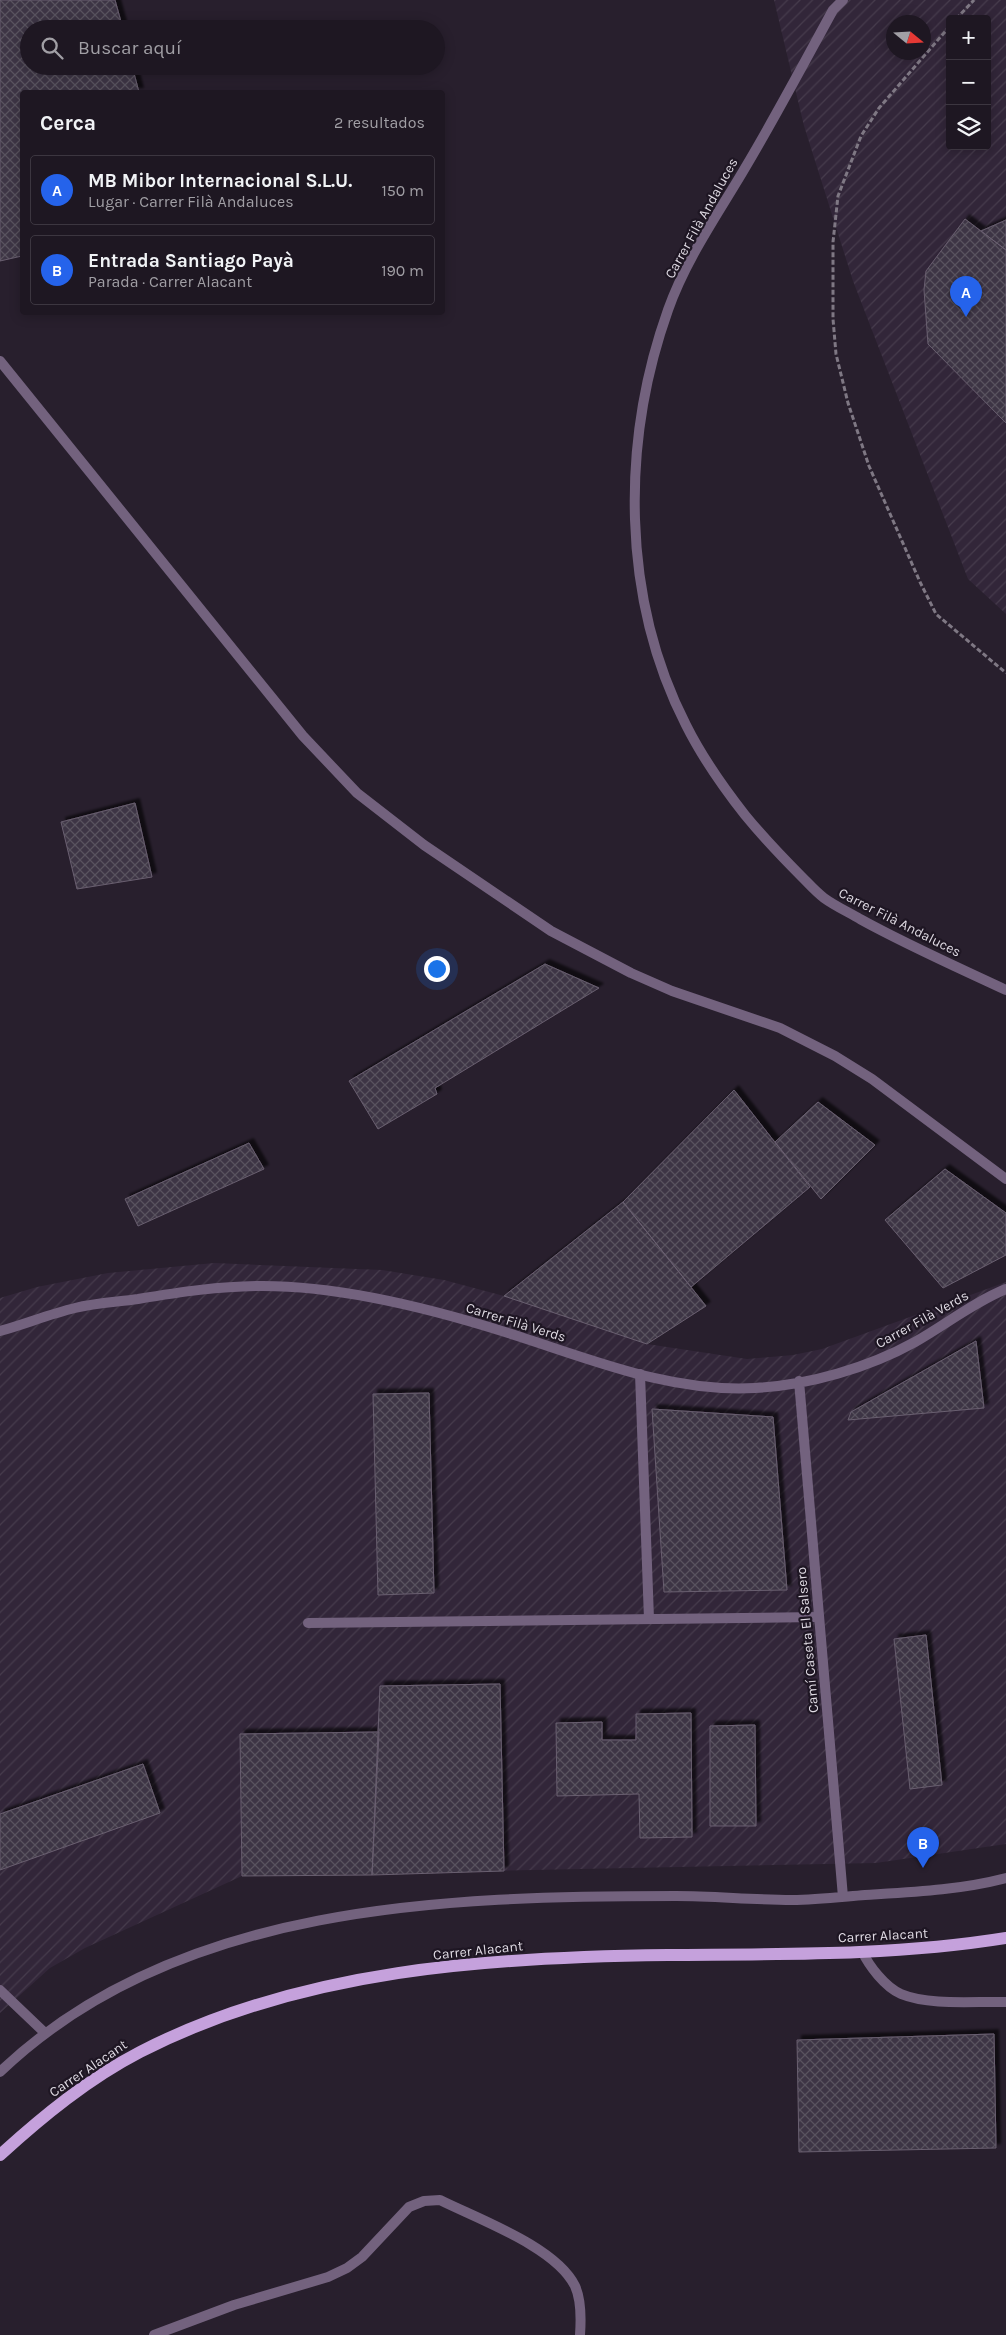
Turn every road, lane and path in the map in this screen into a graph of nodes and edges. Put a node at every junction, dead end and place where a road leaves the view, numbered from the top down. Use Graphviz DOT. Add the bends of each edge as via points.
graph roads {
  1 [pos="843,0"];
  2 [pos="974,0"];
  3 [pos="960,15"];
  4 [pos="946,31"];
  5 [pos="0,361"];
  6 [pos="1006,673"];
  7 [pos="1006,990"];
  8 [pos="1006,1179"];
  9 [pos="1006,1289"];
  10 [pos="0,1331"];
  11 [pos="640,1374"];
  12 [pos="799,1381"];
  13 [pos="819,1617"];
  14 [pos="649,1619"];
  15 [pos="308,1623"];
  16 [pos="1006,1878"];
  17 [pos="843,1897"];
  18 [pos="1006,1938"];
  19 [pos="862,1952"];
  20 [pos="0,1990"];
  21 [pos="1006,2002"];
  22 [pos="44,2032"];
  23 [pos="0,2072"];
  24 [pos="0,2155"];
  25 [pos="154,2335"];
  26 [pos="580,2335"];
  1 -- 7 [label="street, Carrer Filà Andaluces" via="834,10 768,130 688,263 668,308 643,400 636,448 635,534 642,590 658,654 685,725 721,784 761,835 822,897 892,936"];
  2 -- 3 [label="path"];
  4 -- 6 [label="path" via="879,108 861,136 838,196 833,242 836,354 869,466 936,614"];
  5 -- 8 [label="street" via="303,736 357,793 424,845 551,931 631,973 672,991 780,1028 835,1056 872,1079"];
  9 -- 12 [label="street, Carrer Filà Verds" via="914,1343 872,1363"];
  10 -- 11 [label="street, Carrer Filà Verds" via="76,1308 209,1288 265,1286 358,1297 429,1311"];
  11 -- 12 [label="street, Carrer Filà Verds" via="717,1387 755,1388"];
  11 -- 14 [label="street"];
  12 -- 13 [label="street, Camí Caseta El Salsero"];
  13 -- 14 [label="street"];
  13 -- 17 [label="street, Camí Caseta El Salsero"];
  14 -- 15 [label="street"];
  16 -- 17 [label="street" via="968,1888"];
  17 -- 22 [label="street" via="794,1900 677,1896 505,1900 323,1918 178,1961 84,2006"];
  18 -- 19 [label="main road, Carrer Alacant"];
  19 -- 21 [label="street" via="871,1968 900,1994 931,2000"];
  19 -- 24 [label="main road, Carrer Alacant" via="517,1960 383,1976 302,1993 203,2024 141,2052 64,2101"];
  20 -- 22 [label="street"];
  22 -- 23 [label="street"];
  25 -- 26 [label="street" via="234,2305 328,2277 362,2256 409,2207 424,2201 440,2200 542,2250 563,2269 575,2286 580,2310"];
}
